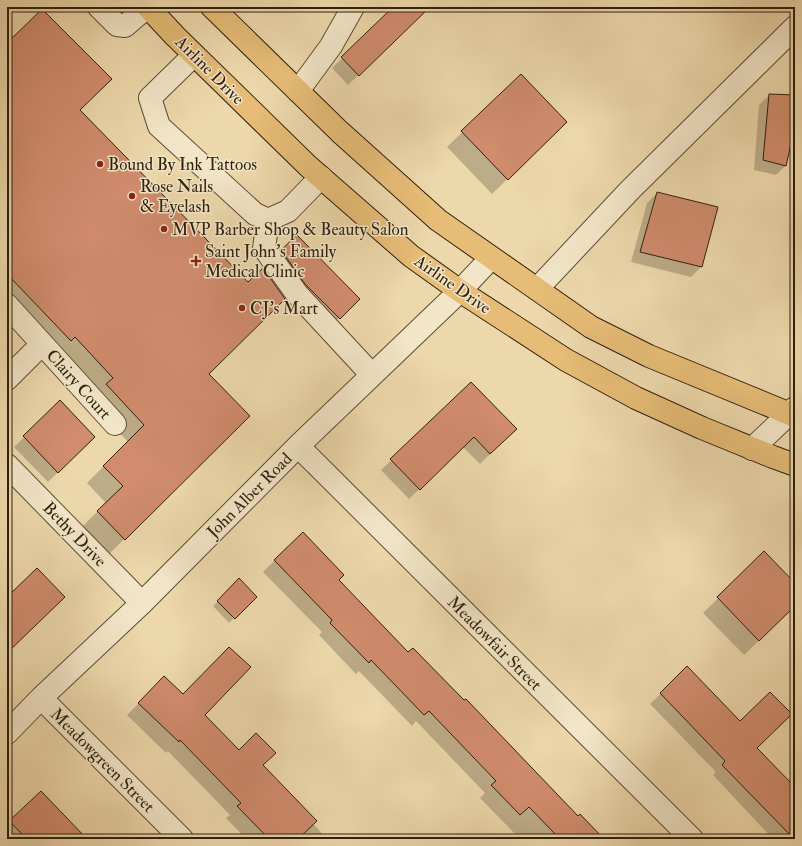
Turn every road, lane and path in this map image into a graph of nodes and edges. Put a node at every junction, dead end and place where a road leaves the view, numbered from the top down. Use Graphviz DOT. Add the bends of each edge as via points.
graph roads {
  1 [pos="99,7"];
  2 [pos="148,7"];
  3 [pos="212,7"];
  4 [pos="352,7"];
  5 [pos="795,27"];
  6 [pos="194,55"];
  7 [pos="298,91"];
  8 [pos="321,177"];
  9 [pos="268,220"];
  10 [pos="491,258"];
  11 [pos="537,289"];
  12 [pos="460,291"];
  13 [pos="7,305"];
  14 [pos="42,344"];
  15 [pos="372,376"];
  16 [pos="7,379"];
  17 [pos="793,413"];
  18 [pos="115,424"];
  19 [pos="298,446"];
  20 [pos="752,449"];
  21 [pos="7,465"];
  22 [pos="795,465"];
  23 [pos="142,603"];
  24 [pos="41,698"];
  25 [pos="7,733"];
  26 [pos="182,839"];
  27 [pos="692,839"];
  1 -- 2 [label="street" via="117,25 125,26"];
  2 -- 6 [label="main road, Airline Drive"];
  3 -- 7 [label="main road"];
  4 -- 7 [label="street" via="331,46"];
  5 -- 11 [label="street" via="630,190"];
  6 -- 8 [label="main road, Airline Drive"];
  6 -- 9 [label="street" via="150,98 159,126 255,214"];
  7 -- 10 [label="main road" via="438,220"];
  8 -- 9 [label="street" via="288,211"];
  8 -- 12 [label="main road, Airline Drive" via="411,256"];
  9 -- 15 [label="street" via="264,248 297,294"];
  10 -- 11 [label="main road"];
  10 -- 12 [label="street, John Alber Road"];
  11 -- 17 [label="main road" via="591,327 649,356"];
  12 -- 15 [label="street, John Alber Road"];
  12 -- 20 [label="main road, Airline Drive" via="566,360 622,391"];
  13 -- 14 [label="street, Clairy Court"];
  14 -- 16 [label="street, Clairy Court"];
  14 -- 18 [label="street, Clairy Court"];
  15 -- 19 [label="street, John Alber Road"];
  17 -- 20 [label="street"];
  19 -- 23 [label="street, John Alber Road"];
  19 -- 27 [label="street, Meadowfair Street"];
  20 -- 22 [label="main road, Airline Drive"];
  21 -- 23 [label="street, Bethy Drive"];
  23 -- 24 [label="street, John Alber Road"];
  24 -- 25 [label="street, John Alber Road"];
  24 -- 26 [label="street, Meadowgreen Street"];
}
